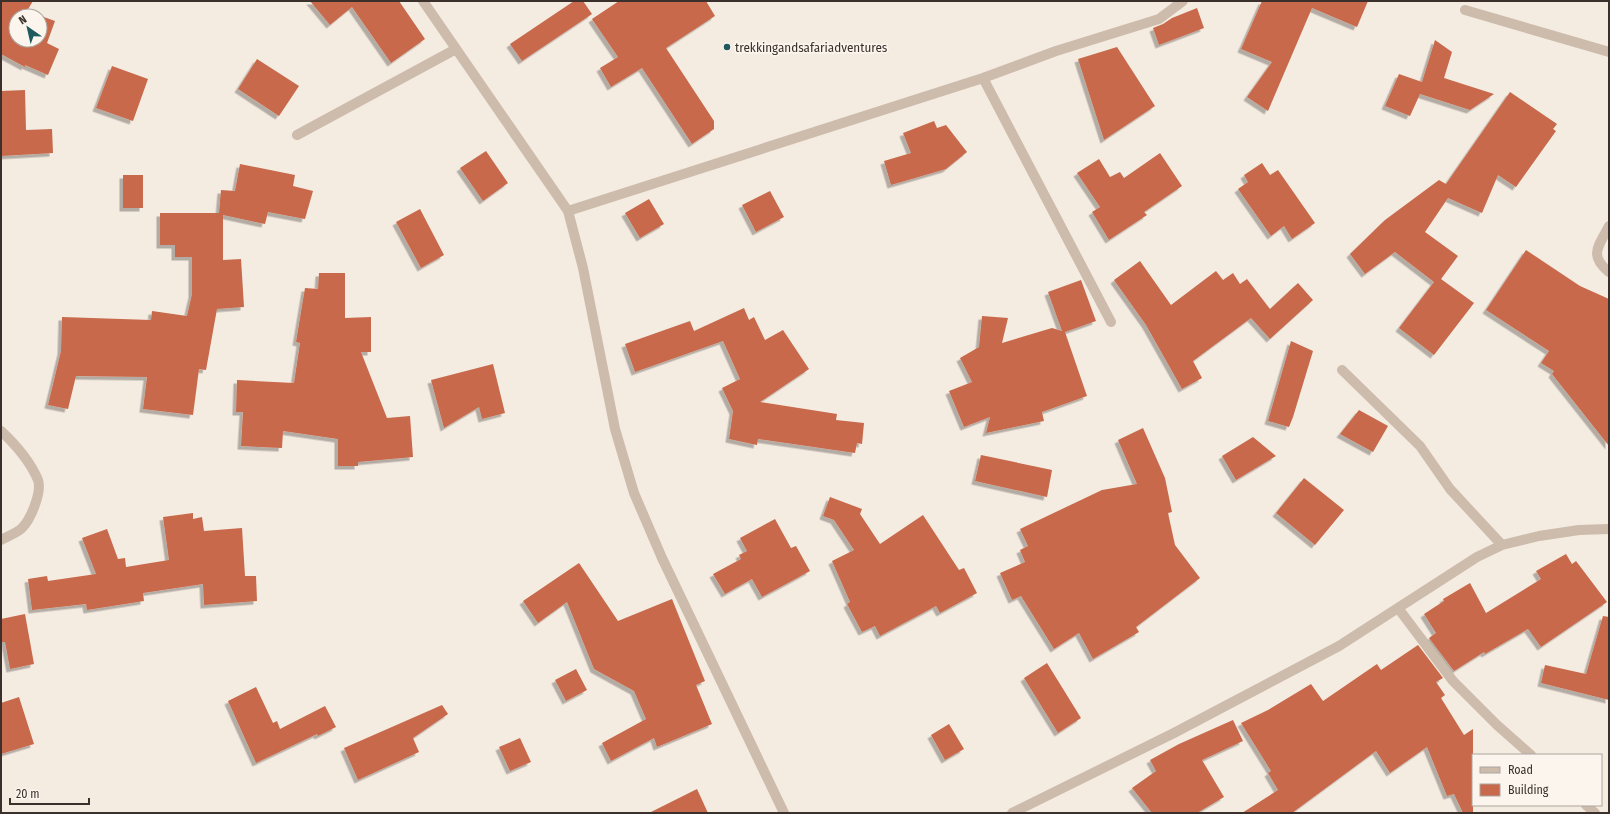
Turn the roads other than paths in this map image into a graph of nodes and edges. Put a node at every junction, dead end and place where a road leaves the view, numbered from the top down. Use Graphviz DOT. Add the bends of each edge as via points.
graph roads {
  1 [pos="423,1"];
  2 [pos="1183,1"];
  3 [pos="1465,10"];
  4 [pos="456,49"];
  5 [pos="1609,52"];
  6 [pos="983,78"];
  7 [pos="297,135"];
  8 [pos="568,211"];
  9 [pos="1609,226"];
  10 [pos="1609,272"];
  11 [pos="1111,322"];
  12 [pos="1342,370"];
  13 [pos="1,431"];
  14 [pos="1609,529"];
  15 [pos="1,540"];
  16 [pos="1502,546"];
  17 [pos="1398,608"];
  18 [pos="1530,754"];
  19 [pos="1587,806"];
  20 [pos="784,813"];
  21 [pos="1012,813"];
  22 [pos="1595,813"];
  1 -- 4 [label="street"];
  2 -- 6 [label="street" via="1159,19 1056,51"];
  3 -- 5 [label="street"];
  4 -- 7 [label="street"];
  4 -- 8 [label="street"];
  6 -- 8 [label="street"];
  6 -- 11 [label="street"];
  8 -- 20 [label="street" via="583,268 615,429 634,493 662,558"];
  9 -- 10 [label="street" via="1596,250 1602,267"];
  12 -- 16 [label="street" via="1420,446 1450,489"];
  13 -- 15 [label="street" via="27,460 39,481 31,517 22,529"];
  14 -- 16 [label="street" via="1539,536"];
  16 -- 17 [label="street" via="1477,557"];
  17 -- 18 [label="street" via="1453,681"];
  17 -- 21 [label="street" via="1339,646 1262,687"];
  19 -- 22 [label="street"];
}
